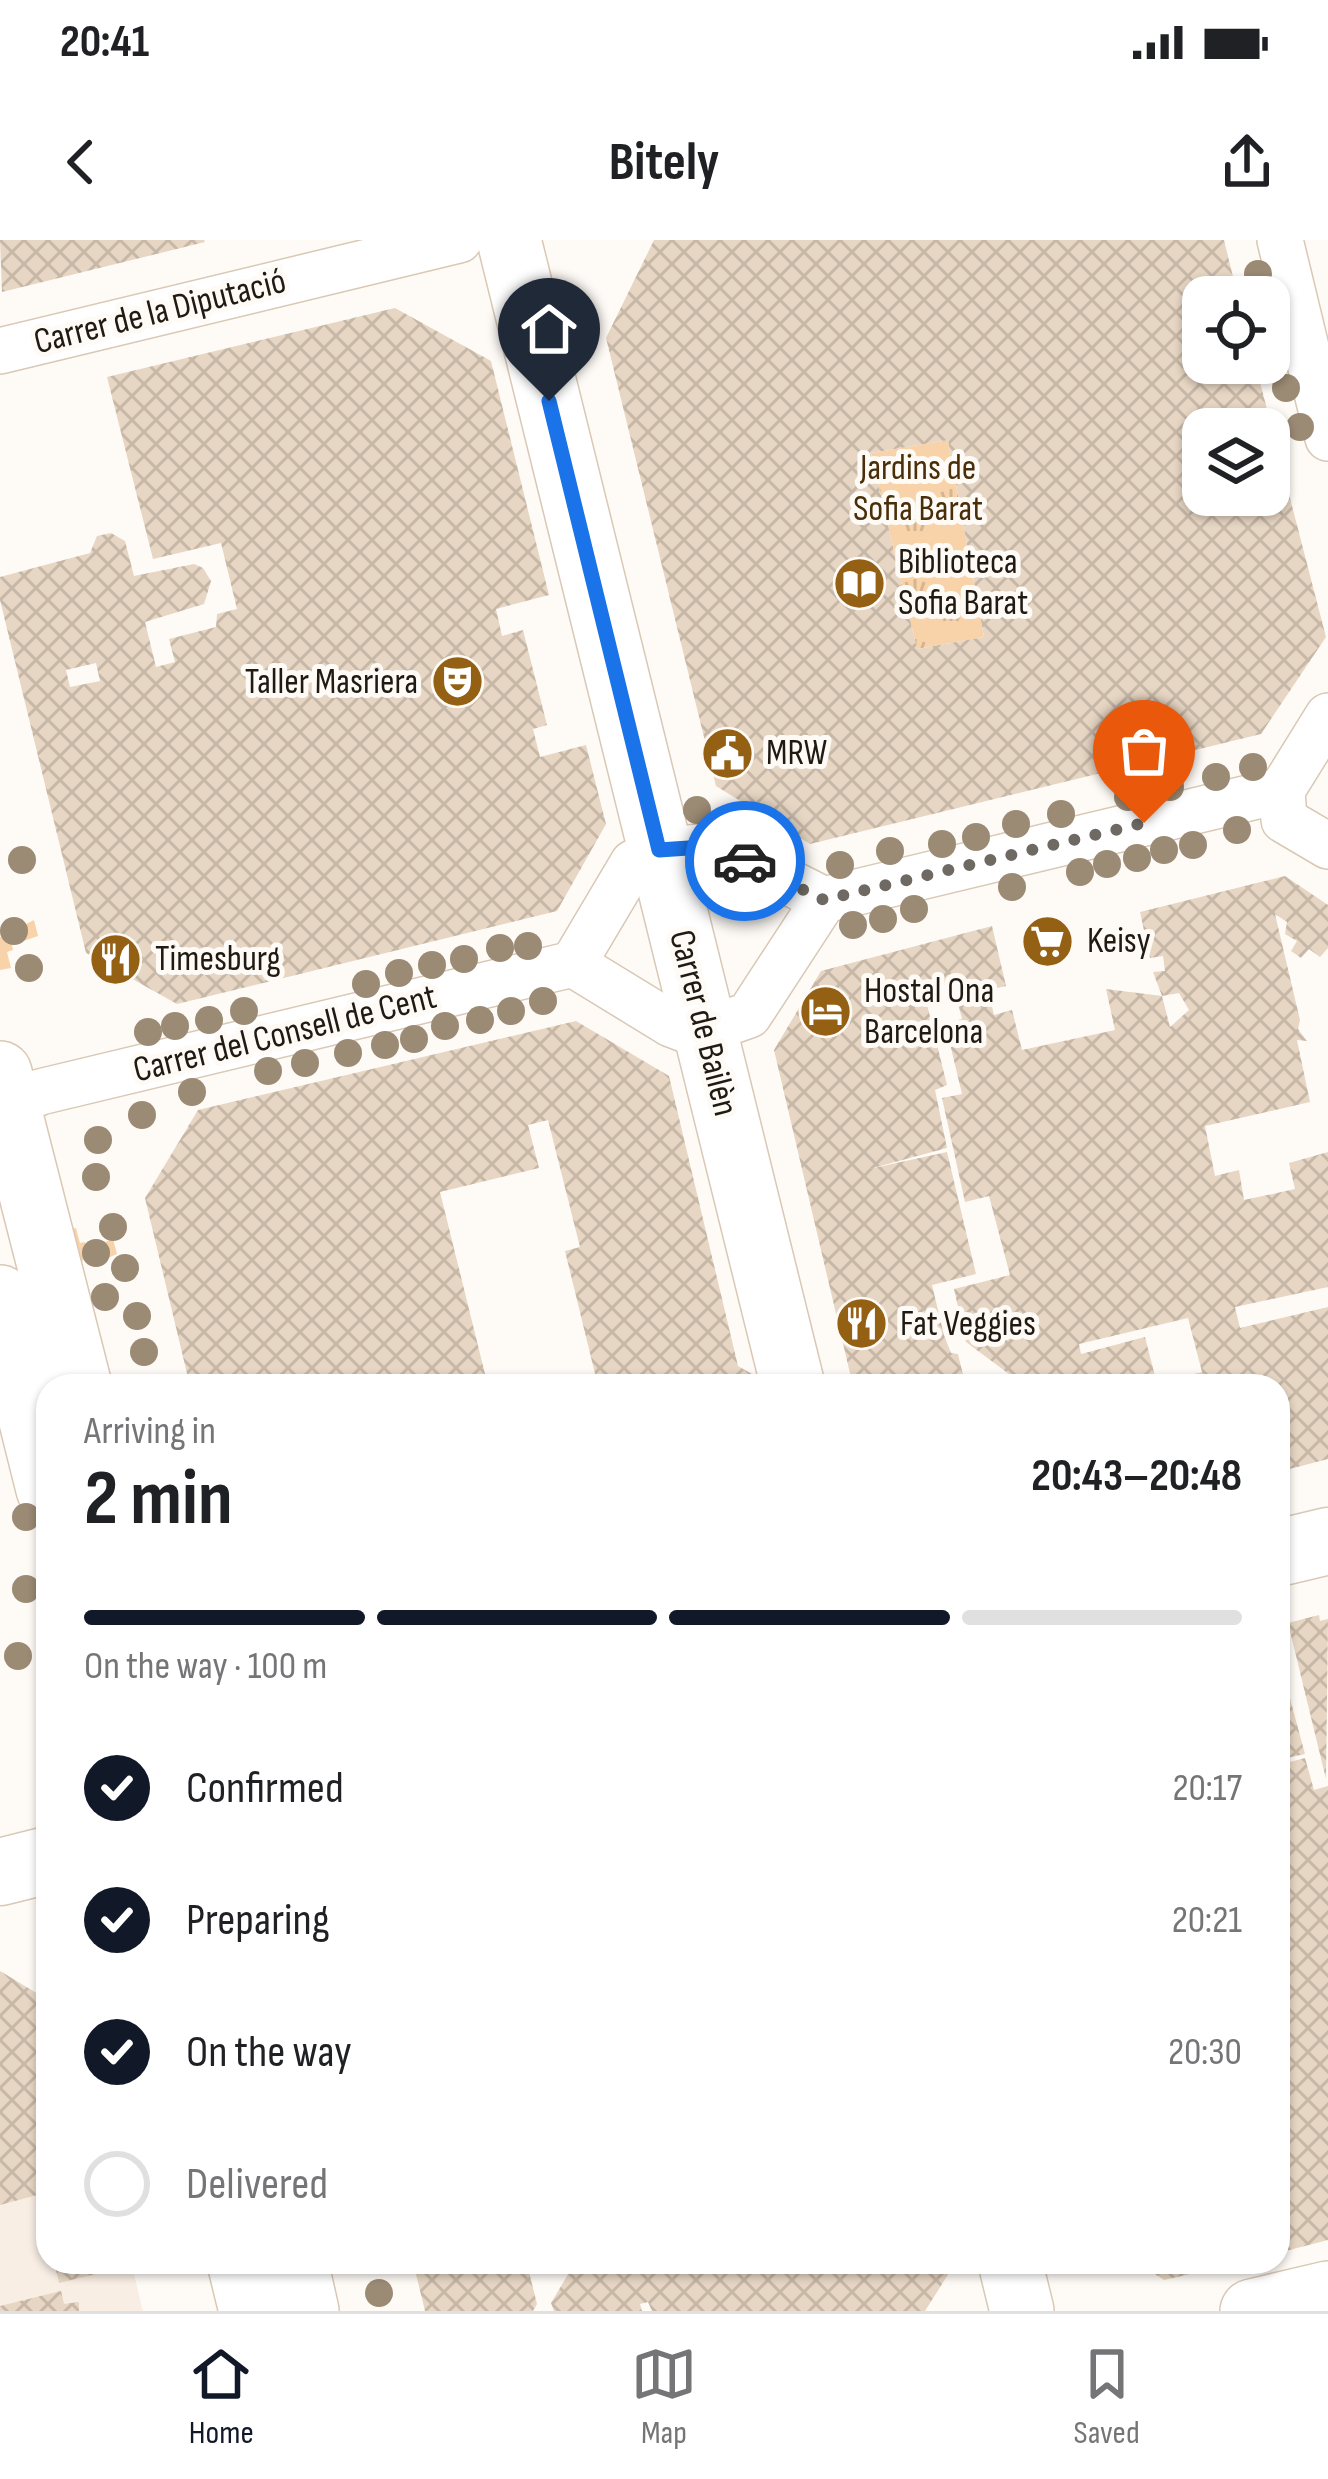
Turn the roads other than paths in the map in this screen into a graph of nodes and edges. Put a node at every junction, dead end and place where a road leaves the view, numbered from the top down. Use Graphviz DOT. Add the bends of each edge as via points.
graph roads {
  1 [pos="459,240"];
  2 [pos="509,240"];
  3 [pos="1280,240"];
  4 [pos="0,351"];
  5 [pos="1328,438"];
  6 [pos="1327,717"];
  7 [pos="1282,790"];
  8 [pos="1328,846"];
  9 [pos="659,850"];
  10 [pos="824,900"];
  11 [pos="573,964"];
  12 [pos="706,1030"];
  13 [pos="4,1098"];
  14 [pos="0,1297"];
  15 [pos="77,1374"];
  16 [pos="790,1374"];
  17 [pos="36,1442"];
  18 [pos="1328,1540"];
  19 [pos="1290,1550"];
  20 [pos="36,1863"];
  21 [pos="0,1872"];
  22 [pos="242,2274"];
  23 [pos="299,2274"];
  24 [pos="1013,2274"];
  25 [pos="1328,2293"];
  26 [pos="251,2311"];
  27 [pos="308,2311"];
  28 [pos="1022,2311"];
  29 [pos="1252,2311"];
  1 -- 4 [label="street, Carrer de la Diputació"];
  2 -- 9 [label="street, Carrer de Bailèn"];
  3 -- 5 [label="street"];
  6 -- 7 [label="street"];
  7 -- 8 [label="street" via="1284,820"];
  7 -- 10 [label="street"];
  9 -- 10 [label="street" via="718,846"];
  9 -- 11 [label="street" via="633,863"];
  9 -- 12 [label="street, Carrer de Bailèn"];
  10 -- 12 [label="street" via="749,1016"];
  11 -- 12 [label="street" via="671,1024"];
  11 -- 13 [label="street, Carrer del Consell de Cent"];
  12 -- 16 [label="street, Carrer de Bailèn"];
  13 -- 15 [label="street"];
  14 -- 17 [label="street"];
  18 -- 19 [label="main road"];
  20 -- 21 [label="main road"];
  22 -- 26 [label="street"];
  23 -- 27 [label="street"];
  24 -- 28 [label="street"];
  25 -- 29 [label="street"];
}
